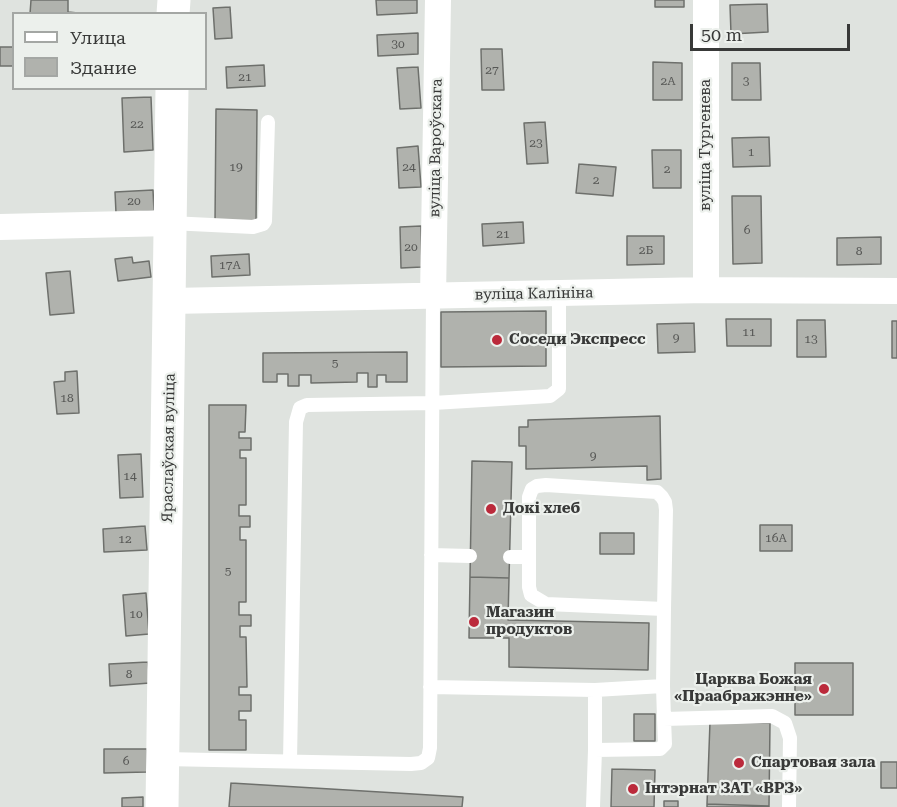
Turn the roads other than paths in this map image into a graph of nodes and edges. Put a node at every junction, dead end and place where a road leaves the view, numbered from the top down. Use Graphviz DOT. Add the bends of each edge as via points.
graph roads {
  1 [pos="438,0"];
  2 [pos="706,0"];
  3 [pos="172,90"];
  4 [pos="268,122"];
  5 [pos="170,223"];
  6 [pos="0,227"];
  7 [pos="706,290"];
  8 [pos="897,291"];
  9 [pos="559,294"];
  10 [pos="434,297"];
  11 [pos="171,301"];
  12 [pos="433,403"];
  13 [pos="431,555"];
  14 [pos="470,556"];
  15 [pos="510,557"];
  16 [pos="529,557"];
  17 [pos="664,609"];
  18 [pos="663,686"];
  19 [pos="430,687"];
  20 [pos="595,690"];
  21 [pos="664,719"];
  22 [pos="596,750"];
  23 [pos="164,759"];
  24 [pos="290,761"];
  25 [pos="162,807"];
  26 [pos="593,807"];
  27 [pos="789,807"];
  1 -- 10 [label="street, вуліца Вароўскага"];
  2 -- 7 [label="street, вуліца Тургенева"];
  3 -- 5 [label="street, Яраслаўская вуліца"];
  4 -- 5 [label="lane" via="265,221 253,227"];
  5 -- 6 [label="street"];
  5 -- 11 [label="street, Яраслаўская вуліца"];
  7 -- 8 [label="street, вуліца Калініна"];
  7 -- 9 [label="street, вуліца Калініна"];
  9 -- 10 [label="street, вуліца Калініна"];
  9 -- 12 [label="lane" via="559,388 555,392 545,397"];
  10 -- 11 [label="street, вуліца Калініна"];
  10 -- 12 [label="lane"];
  11 -- 23 [label="street, Яраслаўская вуліца"];
  12 -- 13 [label="lane"];
  12 -- 24 [label="lane" via="307,405 297,415"];
  13 -- 14 [label="lane"];
  13 -- 19 [label="lane"];
  15 -- 16 [label="lane"];
  16 -- 17 [label="lane" via="531,595 546,604"];
  16 -- 17 [label="lane" via="529,497 537,486 657,492 665,502"];
  17 -- 18 [label="lane"];
  18 -- 20 [label="lane"];
  18 -- 21 [label="lane"];
  19 -- 20 [label="lane"];
  19 -- 24 [label="lane" via="430,748 428,758 421,763"];
  20 -- 22 [label="lane"];
  21 -- 22 [label="lane" via="665,744 660,750"];
  21 -- 27 [label="lane" via="780,718 790,738"];
  22 -- 26 [label="lane"];
  23 -- 24 [label="lane"];
  23 -- 25 [label="street, Яраслаўская вуліца"];
}
